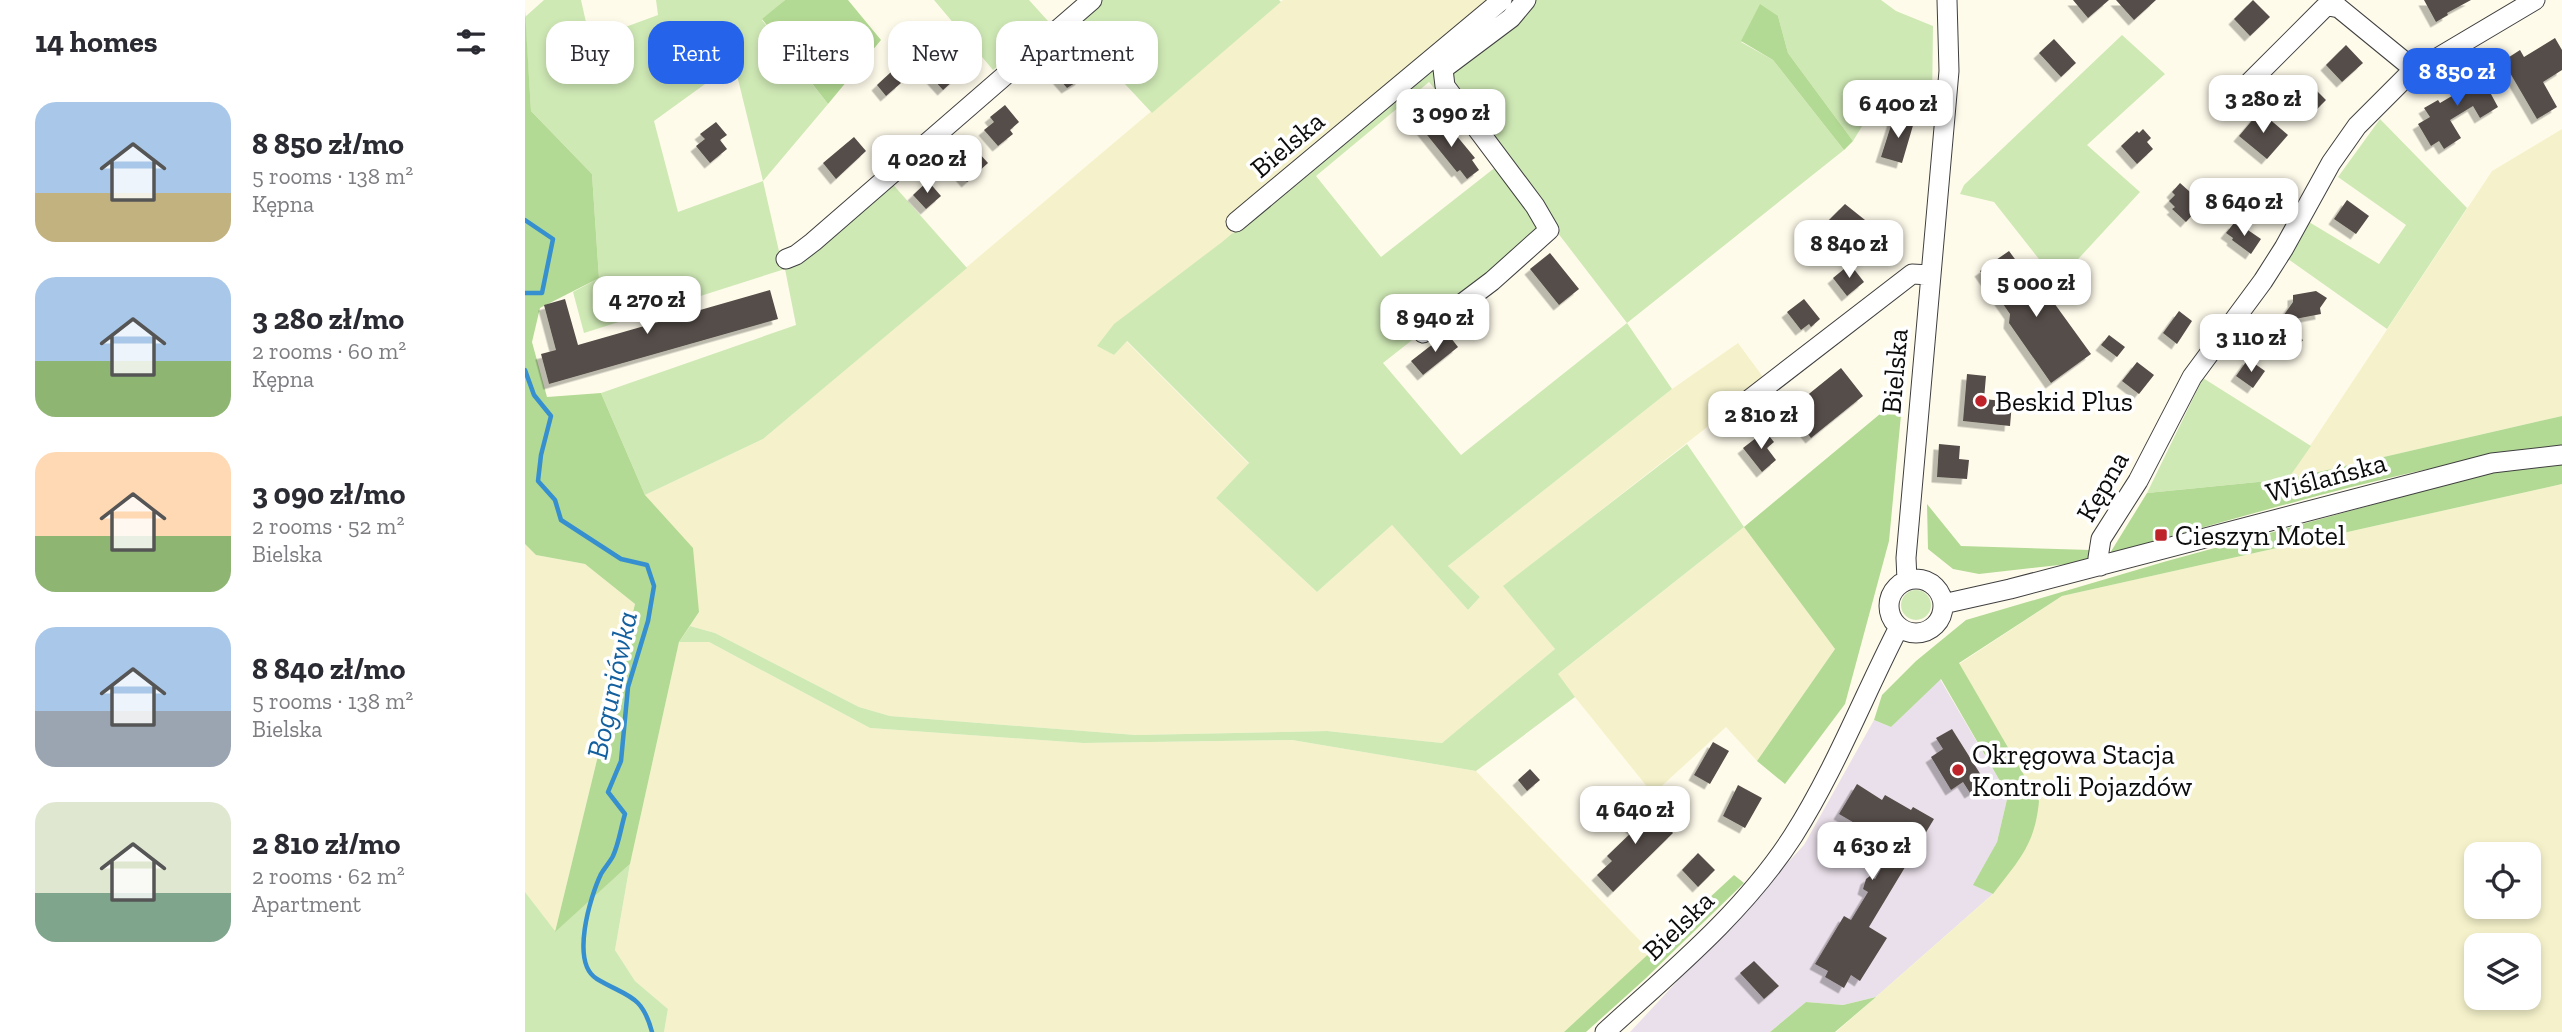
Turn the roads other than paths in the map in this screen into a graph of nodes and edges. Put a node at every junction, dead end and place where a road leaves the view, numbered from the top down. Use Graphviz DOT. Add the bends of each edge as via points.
graph roads {
  1 [pos="1092,0"];
  2 [pos="1502,0"];
  3 [pos="1526,0"];
  4 [pos="1947,0"];
  5 [pos="2535,0"];
  6 [pos="2416,71"];
  7 [pos="2240,92"];
  8 [pos="1236,222"];
  9 [pos="786,259"];
  10 [pos="1930,275"];
  11 [pos="1423,333"];
  12 [pos="1737,409"];
  13 [pos="2562,454"];
  14 [pos="2100,566"];
  15 [pos="1907,580"];
  16 [pos="1943,604"];
  17 [pos="1899,627"];
  18 [pos="1605,1032"];
  1 -- 9 [label="street" via="813,242"];
  2 -- 8 [label="street, Bielska"];
  3 -- 11 [label="street" via="1511,18 1443,69 1444,86 1549,230"];
  4 -- 10 [label="street, Bielska" via="1949,71"];
  5 -- 6 [label="street, Kępna"];
  6 -- 7 [label="street" via="2339,8 2329,6"];
  6 -- 14 [label="street, Kępna" via="2357,126 2263,281 2192,377 2138,481 2101,539"];
  10 -- 12 [label="street" via="1913,274"];
  10 -- 15 [label="street, Bielska"];
  13 -- 14 [label="street, Wiślańska" via="2492,463"];
  14 -- 16 [label="street, Wiślańska"];
  15 -- 16 [label="street" via="1931,583"];
  15 -- 17 [label="street" via="1890,597 1890,614"];
  16 -- 17 [label="street" via="1933,628 1916,634"];
  17 -- 18 [label="street, Bielska" via="1821,788 1791,838 1739,905"];
}
